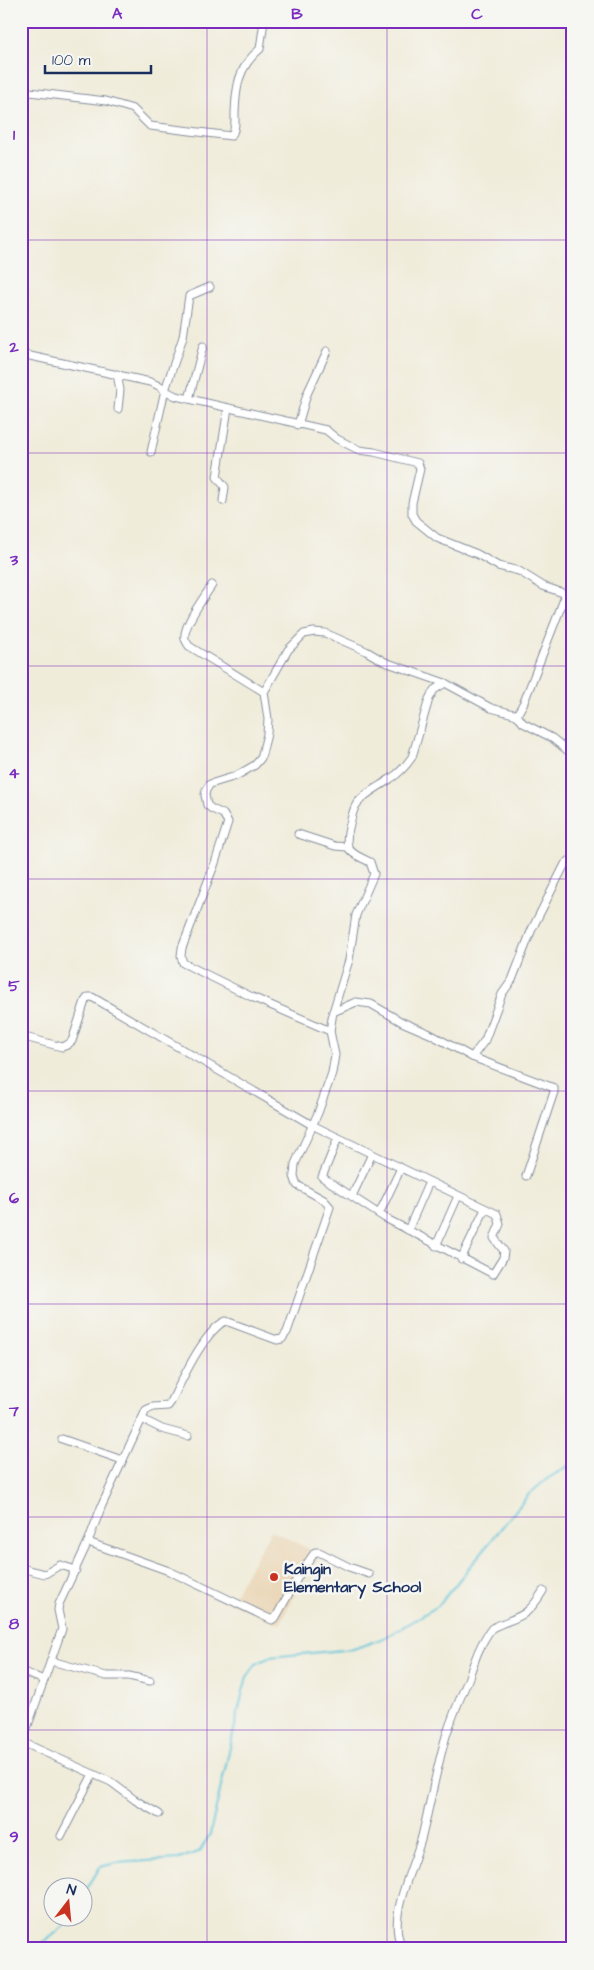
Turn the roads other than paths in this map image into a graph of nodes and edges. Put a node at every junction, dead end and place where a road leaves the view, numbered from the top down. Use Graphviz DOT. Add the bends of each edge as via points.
graph roads {
  1 [pos="264,21"];
  2 [pos="21,91"];
  3 [pos="210,288"];
  4 [pos="203,346"];
  5 [pos="327,351"];
  6 [pos="21,354"];
  7 [pos="117,374"];
  8 [pos="165,390"];
  9 [pos="189,399"];
  10 [pos="228,408"];
  11 [pos="118,409"];
  12 [pos="298,425"];
  13 [pos="151,452"];
  14 [pos="223,501"];
  15 [pos="212,585"];
  16 [pos="573,589"];
  17 [pos="566,594"];
  18 [pos="445,684"];
  19 [pos="264,692"];
  20 [pos="517,715"];
  21 [pos="573,755"];
  22 [pos="298,834"];
  23 [pos="347,847"];
  24 [pos="573,858"];
  25 [pos="332,1012"];
  26 [pos="330,1031"];
  27 [pos="21,1036"];
  28 [pos="472,1057"];
  29 [pos="312,1125"];
  30 [pos="338,1138"];
  31 [pos="372,1154"];
  32 [pos="401,1168"];
  33 [pos="526,1176"];
  34 [pos="429,1182"];
  35 [pos="352,1196"];
  36 [pos="458,1196"];
  37 [pos="485,1209"];
  38 [pos="379,1214"];
  39 [pos="408,1230"];
  40 [pos="436,1246"];
  41 [pos="461,1259"];
  42 [pos="142,1418"];
  43 [pos="188,1436"];
  44 [pos="62,1438"];
  45 [pos="122,1460"];
  46 [pos="88,1542"];
  47 [pos="21,1568"];
  48 [pos="76,1570"];
  49 [pos="369,1574"];
  50 [pos="543,1591"];
  51 [pos="51,1661"];
  52 [pos="21,1671"];
  53 [pos="44,1680"];
  54 [pos="150,1681"];
  55 [pos="22,1743"];
  56 [pos="93,1774"];
  57 [pos="159,1814"];
  58 [pos="61,1836"];
  59 [pos="411,1949"];
  1 -- 2 [label="street" via="260,49 249,58 239,79 231,136 155,127 133,109 106,101"];
  3 -- 8 [label="street" via="189,296 183,336"];
  4 -- 9 [label="street"];
  5 -- 12 [label="street" via="307,394"];
  6 -- 7 [label="street"];
  7 -- 8 [label="street" via="160,385"];
  7 -- 11 [label="street" via="120,390"];
  8 -- 9 [label="street"];
  8 -- 13 [label="street"];
  9 -- 10 [label="street"];
  10 -- 12 [label="street"];
  10 -- 14 [label="street" via="217,477 225,487"];
  12 -- 17 [label="street" via="326,430 359,450 418,463 420,470 412,503 416,521 437,538"];
  15 -- 19 [label="street" via="186,630 185,639 189,646"];
  16 -- 17 [label="street"];
  17 -- 20 [label="street"];
  18 -- 19 [label="street" via="385,662 325,633 314,632 304,634 288,650"];
  18 -- 20 [label="street" via="490,708"];
  18 -- 23 [label="street" via="434,690 429,699 407,765 357,804"];
  19 -- 26 [label="street" via="268,719 261,758 236,776 210,784 206,790 207,805 223,814 228,822 181,956 183,963"];
  20 -- 21 [label="street" via="523,723 552,738"];
  22 -- 23 [label="street"];
  23 -- 25 [label="street" via="353,854 370,862 374,874 356,915 349,960"];
  24 -- 28 [label="street" via="564,864 532,929 512,980 502,994 484,1040"];
  25 -- 26 [label="street"];
  25 -- 28 [label="street" via="356,1002 371,1004"];
  26 -- 29 [label="street" via="334,1064"];
  27 -- 29 [label="street" via="62,1047 67,1045 72,1041 88,997 92,997"];
  28 -- 33 [label="street" via="554,1088"];
  29 -- 30 [label="street"];
  29 -- 42 [label="street" via="294,1176 297,1185 330,1207 285,1336 277,1340 226,1321 221,1323 204,1342 171,1402 164,1407 150,1408"];
  30 -- 31 [label="street"];
  30 -- 35 [label="street" via="322,1176"];
  31 -- 32 [label="street"];
  31 -- 35 [label="street"];
  32 -- 34 [label="street"];
  32 -- 38 [label="street"];
  34 -- 36 [label="street"];
  34 -- 39 [label="street"];
  35 -- 38 [label="street"];
  36 -- 37 [label="street"];
  36 -- 40 [label="street"];
  37 -- 41 [label="street"];
  37 -- 41 [label="street" via="497,1214 500,1224 494,1238 504,1251 502,1258 493,1274"];
  38 -- 39 [label="street"];
  39 -- 40 [label="street"];
  40 -- 41 [label="street"];
  42 -- 43 [label="street" via="162,1429"];
  42 -- 45 [label="street"];
  44 -- 45 [label="street"];
  45 -- 46 [label="street"];
  46 -- 48 [label="street"];
  46 -- 49 [label="street" via="169,1571 272,1620 315,1552"];
  47 -- 48 [label="street" via="45,1574 60,1564"];
  48 -- 51 [label="street" via="58,1610 62,1626"];
  50 -- 59 [label="street" via="526,1614 492,1628 488,1633 446,1736 400,1905 397,1936"];
  51 -- 53 [label="street"];
  51 -- 54 [label="street" via="106,1676 129,1676"];
  52 -- 53 [label="street"];
  53 -- 55 [label="street"];
  55 -- 56 [label="street"];
  56 -- 57 [label="street"];
  56 -- 58 [label="street"];
}
